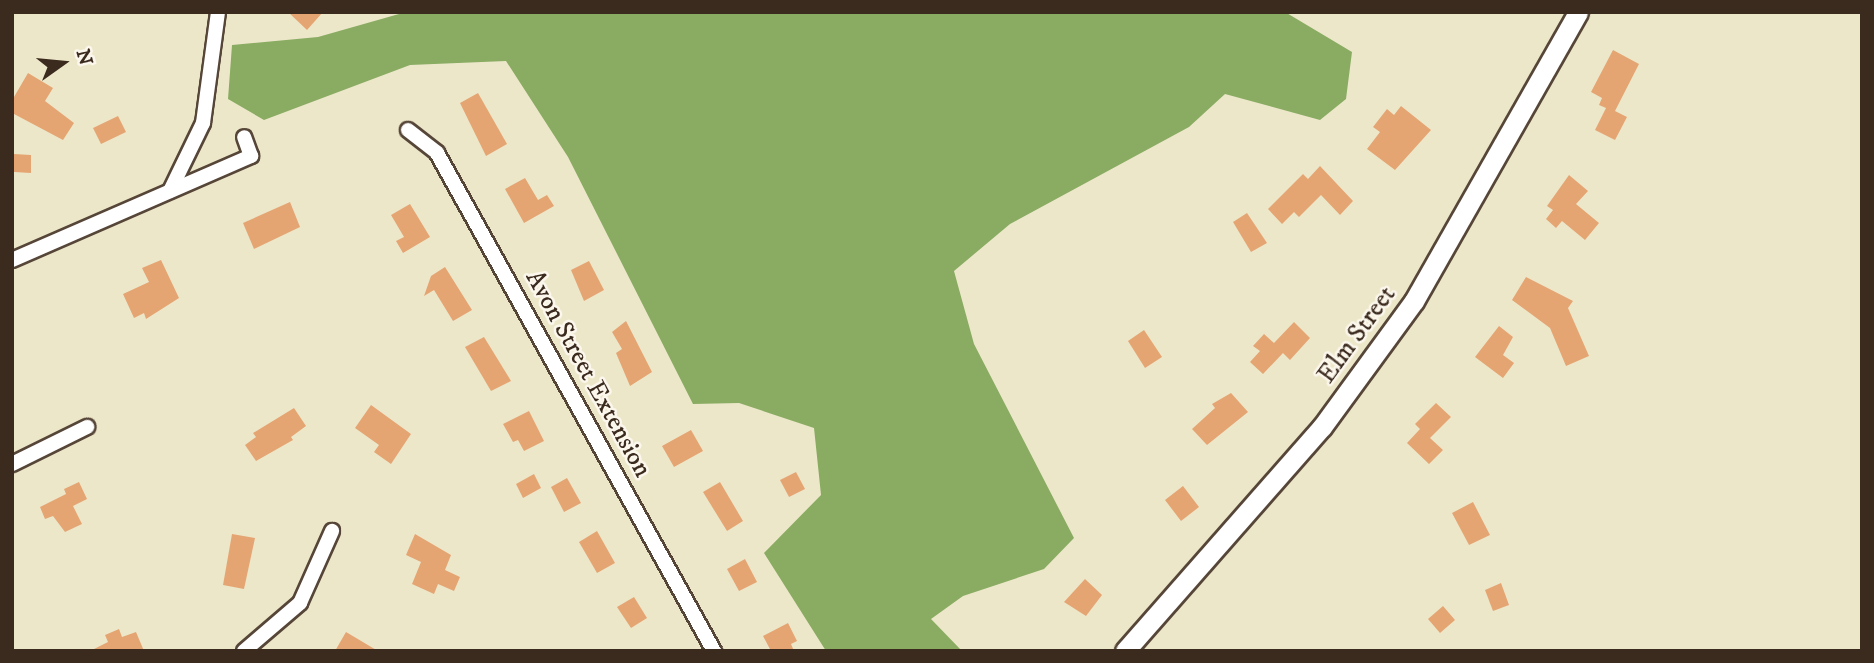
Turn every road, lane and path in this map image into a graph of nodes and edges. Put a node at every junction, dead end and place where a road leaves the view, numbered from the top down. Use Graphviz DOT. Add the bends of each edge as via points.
graph roads {
  1 [pos="218,12"];
  2 [pos="1578,12"];
  3 [pos="408,130"];
  4 [pos="244,137"];
  5 [pos="170,191"];
  6 [pos="12,260"];
  7 [pos="87,427"];
  8 [pos="12,464"];
  9 [pos="332,531"];
  10 [pos="244,651"];
  11 [pos="714,651"];
  12 [pos="1125,651"];
  1 -- 5 [label="street" via="203,123"];
  2 -- 12 [label="street, Elm Street" via="1471,207 1400,321 1322,427"];
  3 -- 11 [label="street, Avon Street Extension" via="437,153"];
  4 -- 5 [label="street" via="251,156"];
  5 -- 6 [label="street"];
  7 -- 8 [label="street"];
  9 -- 10 [label="street" via="300,603"];
}
